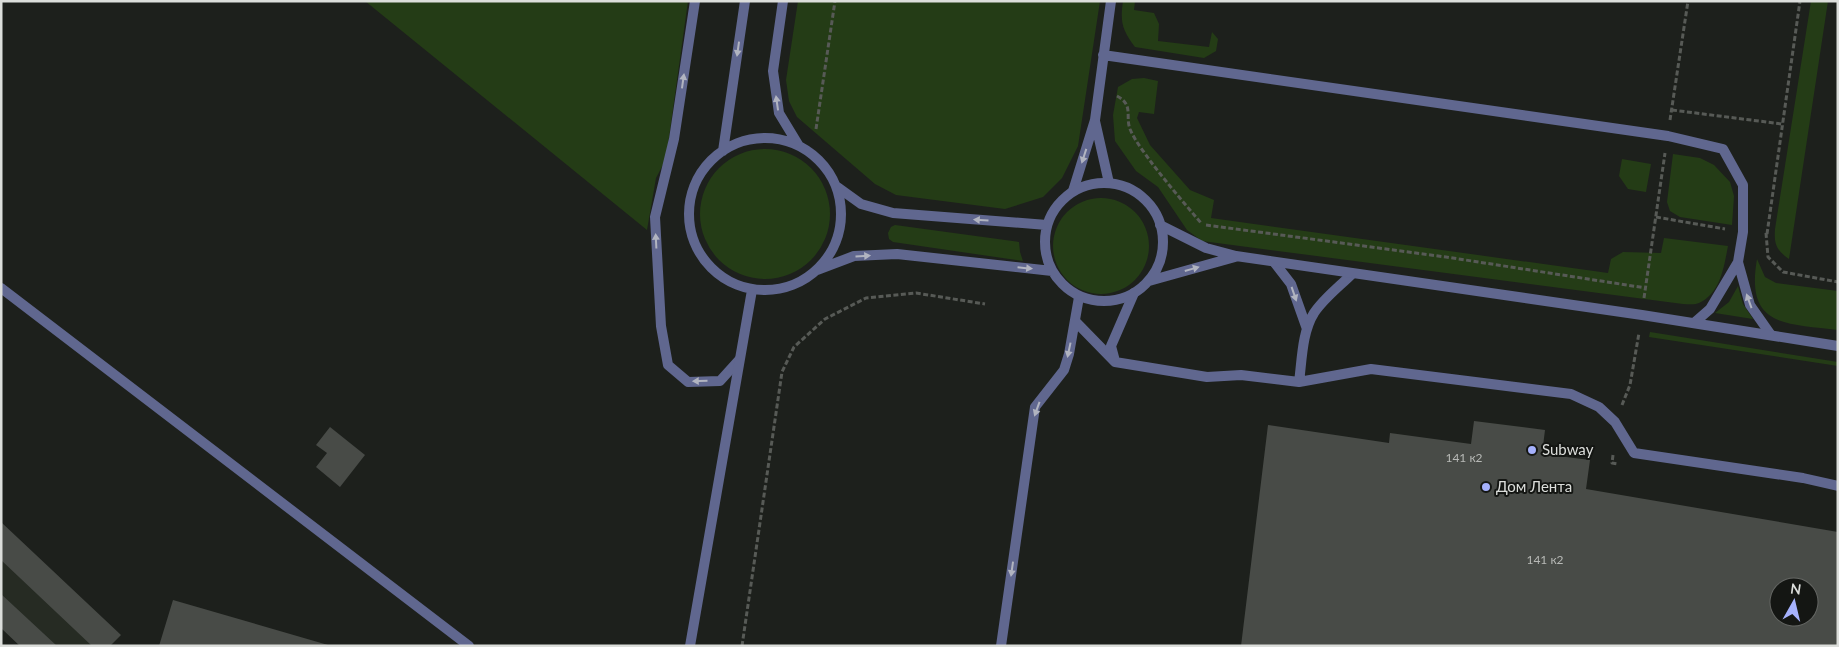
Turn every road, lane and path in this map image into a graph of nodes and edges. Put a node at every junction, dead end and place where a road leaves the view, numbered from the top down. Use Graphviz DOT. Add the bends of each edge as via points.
graph roads {
  1 [pos="695,1"];
  2 [pos="745,1"];
  3 [pos="783,1"];
  4 [pos="835,1"];
  5 [pos="1111,1"];
  6 [pos="1688,1"];
  7 [pos="1800,1"];
  8 [pos="1103,55"];
  9 [pos="1098,87"];
  10 [pos="1672,110"];
  11 [pos="1095,120"];
  12 [pos="1782,124"];
  13 [pos="816,129"];
  14 [pos="1668,136"];
  15 [pos="799,146"];
  16 [pos="723,151"];
  17 [pos="1108,183"];
  18 [pos="836,186"];
  19 [pos="1073,191"];
  20 [pos="1047,225"];
  21 [pos="1160,225"];
  22 [pos="1767,234"];
  23 [pos="1236,256"];
  24 [pos="1274,262"];
  25 [pos="1738,262"];
  26 [pos="817,270"];
  27 [pos="1052,271"];
  28 [pos="1352,274"];
  29 [pos="1149,281"];
  30 [pos="1,288"];
  31 [pos="1646,288"];
  32 [pos="752,290"];
  33 [pos="1134,293"];
  34 [pos="1079,297"];
  35 [pos="985,304"];
  36 [pos="1642,315"];
  37 [pos="1075,322"];
  38 [pos="1694,323"];
  39 [pos="1307,329"];
  40 [pos="1771,335"];
  41 [pos="1838,346"];
  42 [pos="739,360"];
  43 [pos="1115,362"];
  44 [pos="1299,382"];
  45 [pos="1615,422"];
  46 [pos="1838,486"];
  47 [pos="469,646"];
  48 [pos="690,646"];
  49 [pos="742,646"];
  50 [pos="1001,646"];
  42 -- 1 [label="street, one-way" via="720,381 688,382 668,365 661,326 655,217 674,139"];
  2 -- 16 [label="street, one-way"];
  15 -- 3 [label="street, one-way" via="779,113 773,72"];
  4 -- 13 [label="path"];
  5 -- 8 [label="street"];
  6 -- 10 [label="path"];
  7 -- 12 [label="path"];
  8 -- 9 [label="street"];
  8 -- 14 [label="street"];
  9 -- 11 [label="street"];
  9 -- 31 [label="path" via="1123,99 1129,110 1130,128 1142,149 1202,225 1446,257"];
  10 -- 12 [label="path"];
  10 -- 14 [label="path"];
  11 -- 17 [label="street"];
  11 -- 19 [label="street, one-way"];
  12 -- 22 [label="path"];
  14 -- 25 [label="street" via="1723,149 1743,185 1743,232"];
  14 -- 31 [label="path"];
  15 -- 16 [label="street" via="762,138 745,141"];
  15 -- 18 [label="street" via="825,167"];
  16 -- 32 [label="street" via="710,162 697,181 690,201 690,227 694,243 705,261 734,284"];
  17 -- 19 [label="street" via="1090,184"];
  17 -- 21 [label="street" via="1127,187 1143,197 1155,211"];
  20 -- 18 [label="street, one-way" via="893,213 861,204"];
  18 -- 26 [label="street" via="841,206 840,225 834,244"];
  19 -- 20 [label="street" via="1052,211"];
  20 -- 27 [label="street" via="1044,241"];
  21 -- 23 [label="street" via="1206,248"];
  21 -- 29 [label="street" via="1163,247 1159,265"];
  23 -- 24 [label="street"];
  29 -- 23 [label="street, one-way"];
  24 -- 28 [label="street"];
  24 -- 39 [label="street, one-way" via="1291,284"];
  25 -- 38 [label="street" via="1710,309"];
  40 -- 25 [label="street, one-way" via="1750,305"];
  26 -- 27 [label="street, one-way" via="854,256 898,254"];
  26 -- 32 [label="street" via="800,282 775,290"];
  27 -- 34 [label="street"];
  28 -- 36 [label="street"];
  28 -- 39 [label="street" via="1319,306"];
  29 -- 33 [label="street"];
  30 -- 47 [label="street"];
  31 -- 36 [label="path"];
  32 -- 42 [label="street"];
  33 -- 34 [label="street" via="1117,300"];
  33 -- 43 [label="street" via="1111,346"];
  34 -- 37 [label="street"];
  35 -- 49 [label="path" via="916,293 866,298 825,319 794,347 782,372"];
  36 -- 38 [label="street"];
  36 -- 45 [label="path" via="1630,385"];
  37 -- 43 [label="street"];
  37 -- 50 [label="street, one-way" via="1064,370 1035,407"];
  38 -- 40 [label="street"];
  39 -- 44 [label="street"];
  40 -- 41 [label="street"];
  42 -- 48 [label="street"];
  43 -- 44 [label="street" via="1207,377 1240,375"];
  44 -- 45 [label="street" via="1371,369 1518,387 1571,394 1599,407"];
  45 -- 46 [label="street" via="1634,453"];
}
